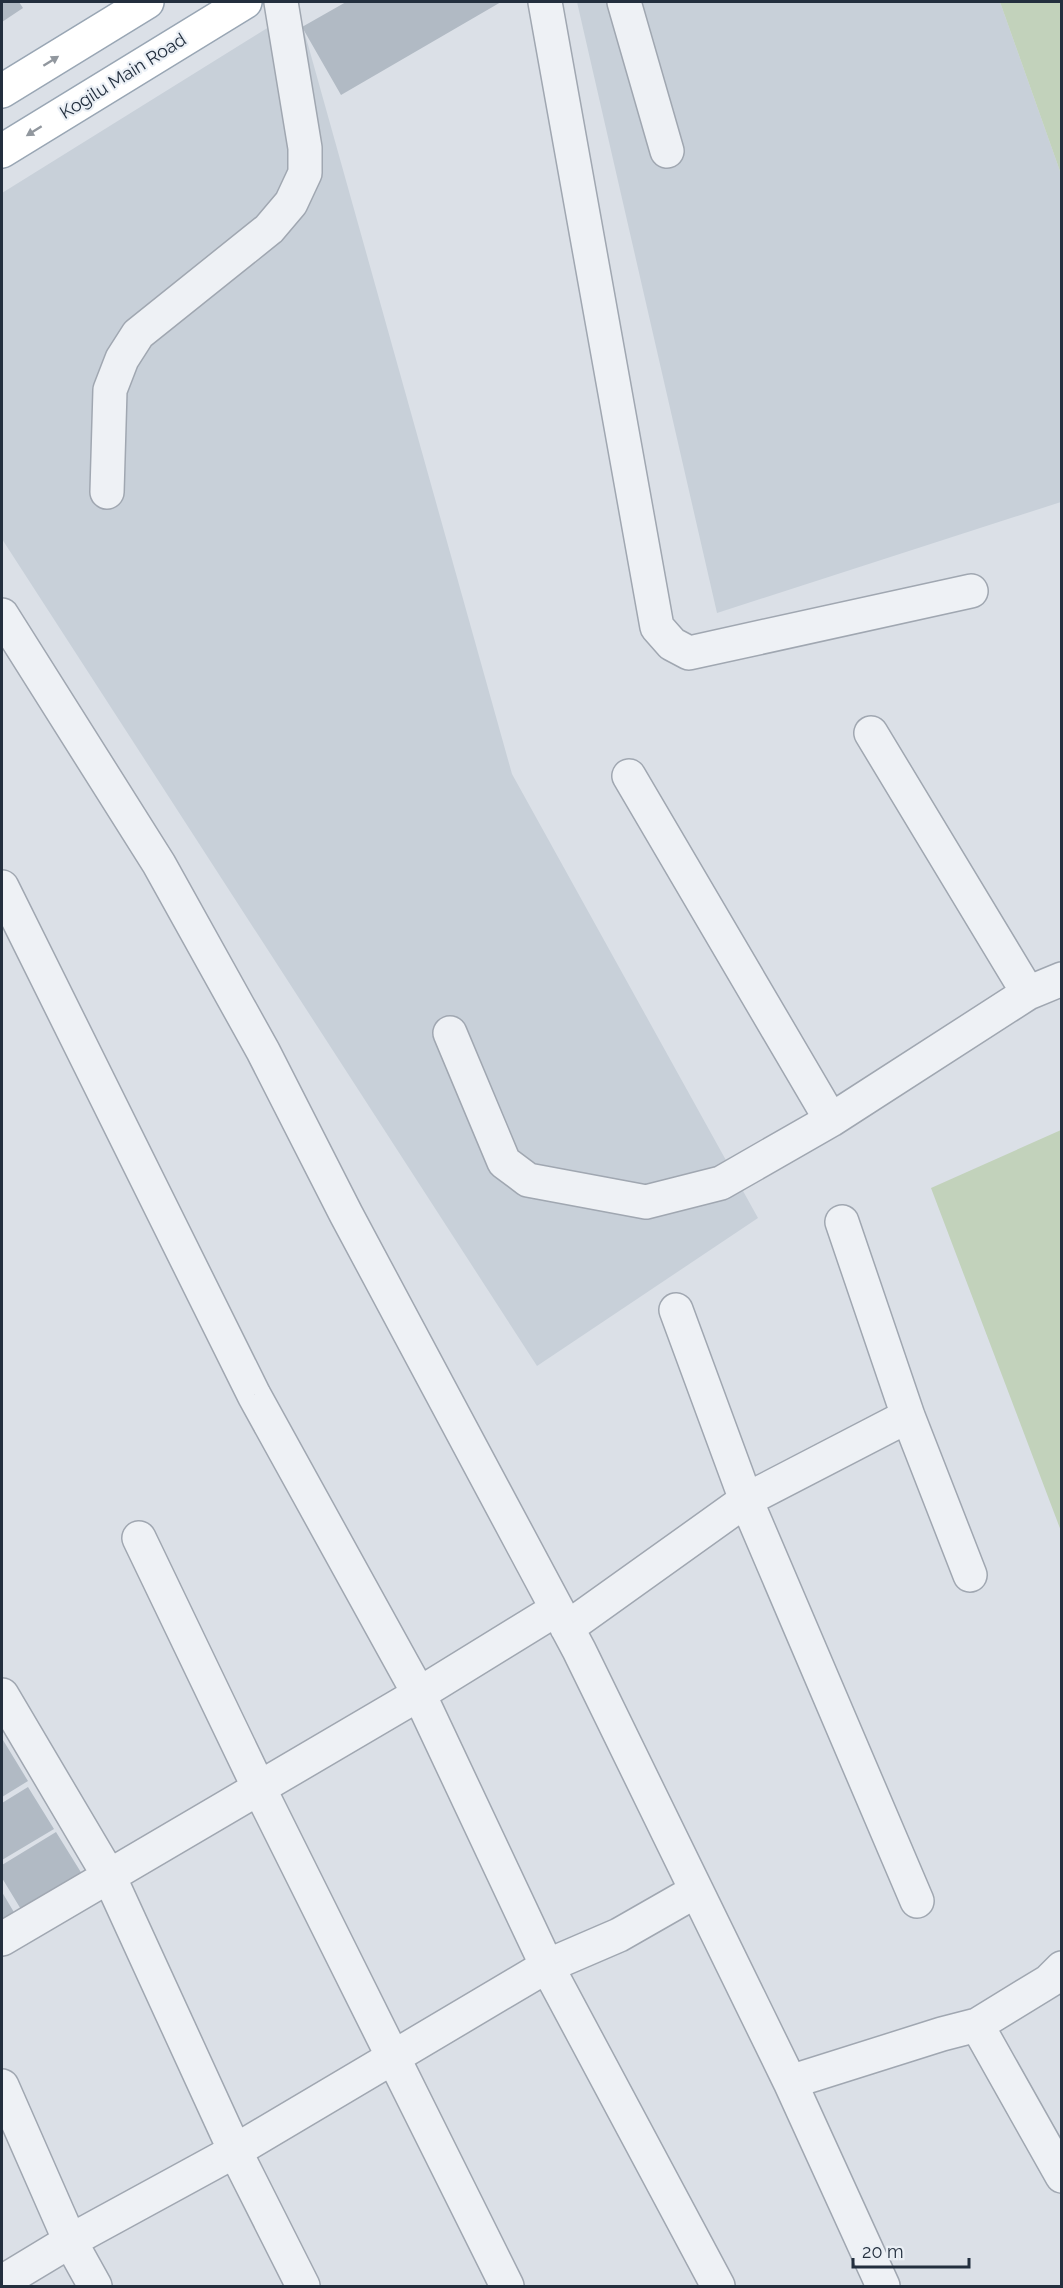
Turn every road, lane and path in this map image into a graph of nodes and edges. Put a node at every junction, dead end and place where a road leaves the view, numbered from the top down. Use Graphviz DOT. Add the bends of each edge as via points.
graph roads {
  1 [pos="147,2"];
  2 [pos="245,2"];
  3 [pos="281,2"];
  4 [pos="545,2"];
  5 [pos="624,2"];
  6 [pos="2,91"];
  7 [pos="2,151"];
  8 [pos="667,151"];
  9 [pos="107,492"];
  10 [pos="971,591"];
  11 [pos="2,615"];
  12 [pos="871,733"];
  13 [pos="629,776"];
  14 [pos="2,887"];
  15 [pos="1062,979"];
  16 [pos="1029,993"];
  17 [pos="450,1033"];
  18 [pos="831,1120"];
  19 [pos="842,1222"];
  20 [pos="676,1310"];
  21 [pos="908,1416"];
  22 [pos="746,1500"];
  23 [pos="139,1538"];
  24 [pos="970,1575"];
  25 [pos="562,1618"];
  26 [pos="418,1694"];
  27 [pos="2,1695"];
  28 [pos="259,1788"];
  29 [pos="109,1876"];
  30 [pos="696,1891"];
  31 [pos="916,1901"];
  32 [pos="2,1939"];
  33 [pos="547,1966"];
  34 [pos="1062,1968"];
  35 [pos="977,2025"];
  36 [pos="394,2057"];
  37 [pos="790,2082"];
  38 [pos="2,2086"];
  39 [pos="235,2151"];
  40 [pos="1062,2176"];
  41 [pos="70,2241"];
  42 [pos="2,2282"];
  43 [pos="95,2286"];
  44 [pos="303,2286"];
  45 [pos="507,2286"];
  46 [pos="717,2286"];
  47 [pos="883,2286"];
  6 -- 1 [label="main road, one-way"];
  2 -- 7 [label="main road, Kogilu Main Road, one-way"];
  3 -- 9 [label="street" via="305,148 305,173 291,203 270,229 138,334 122,359 110,390"];
  4 -- 10 [label="street" via="657,627 672,644 689,653"];
  5 -- 8 [label="street"];
  11 -- 25 [label="street" via="159,864 264,1051 346,1214"];
  12 -- 16 [label="street"];
  13 -- 18 [label="street"];
  14 -- 26 [label="street" via="254,1395"];
  15 -- 16 [label="street"];
  16 -- 18 [label="street"];
  17 -- 18 [label="street" via="504,1162 528,1180 646,1202 721,1183"];
  19 -- 21 [label="street"];
  20 -- 22 [label="street"];
  21 -- 22 [label="street"];
  21 -- 24 [label="street"];
  22 -- 25 [label="street"];
  22 -- 31 [label="street"];
  23 -- 28 [label="street"];
  25 -- 26 [label="street"];
  25 -- 30 [label="street"];
  26 -- 28 [label="street"];
  26 -- 33 [label="street"];
  27 -- 29 [label="street"];
  28 -- 29 [label="street"];
  28 -- 36 [label="street"];
  29 -- 32 [label="street"];
  29 -- 39 [label="street"];
  30 -- 33 [label="street" via="619,1935"];
  30 -- 37 [label="street"];
  33 -- 36 [label="street"];
  33 -- 46 [label="street"];
  34 -- 35 [label="street"];
  35 -- 37 [label="street"];
  35 -- 40 [label="street"];
  36 -- 39 [label="street"];
  36 -- 45 [label="street"];
  37 -- 47 [label="street"];
  38 -- 41 [label="street"];
  39 -- 41 [label="street"];
  39 -- 44 [label="street"];
  41 -- 42 [label="street"];
  41 -- 43 [label="street"];
}
